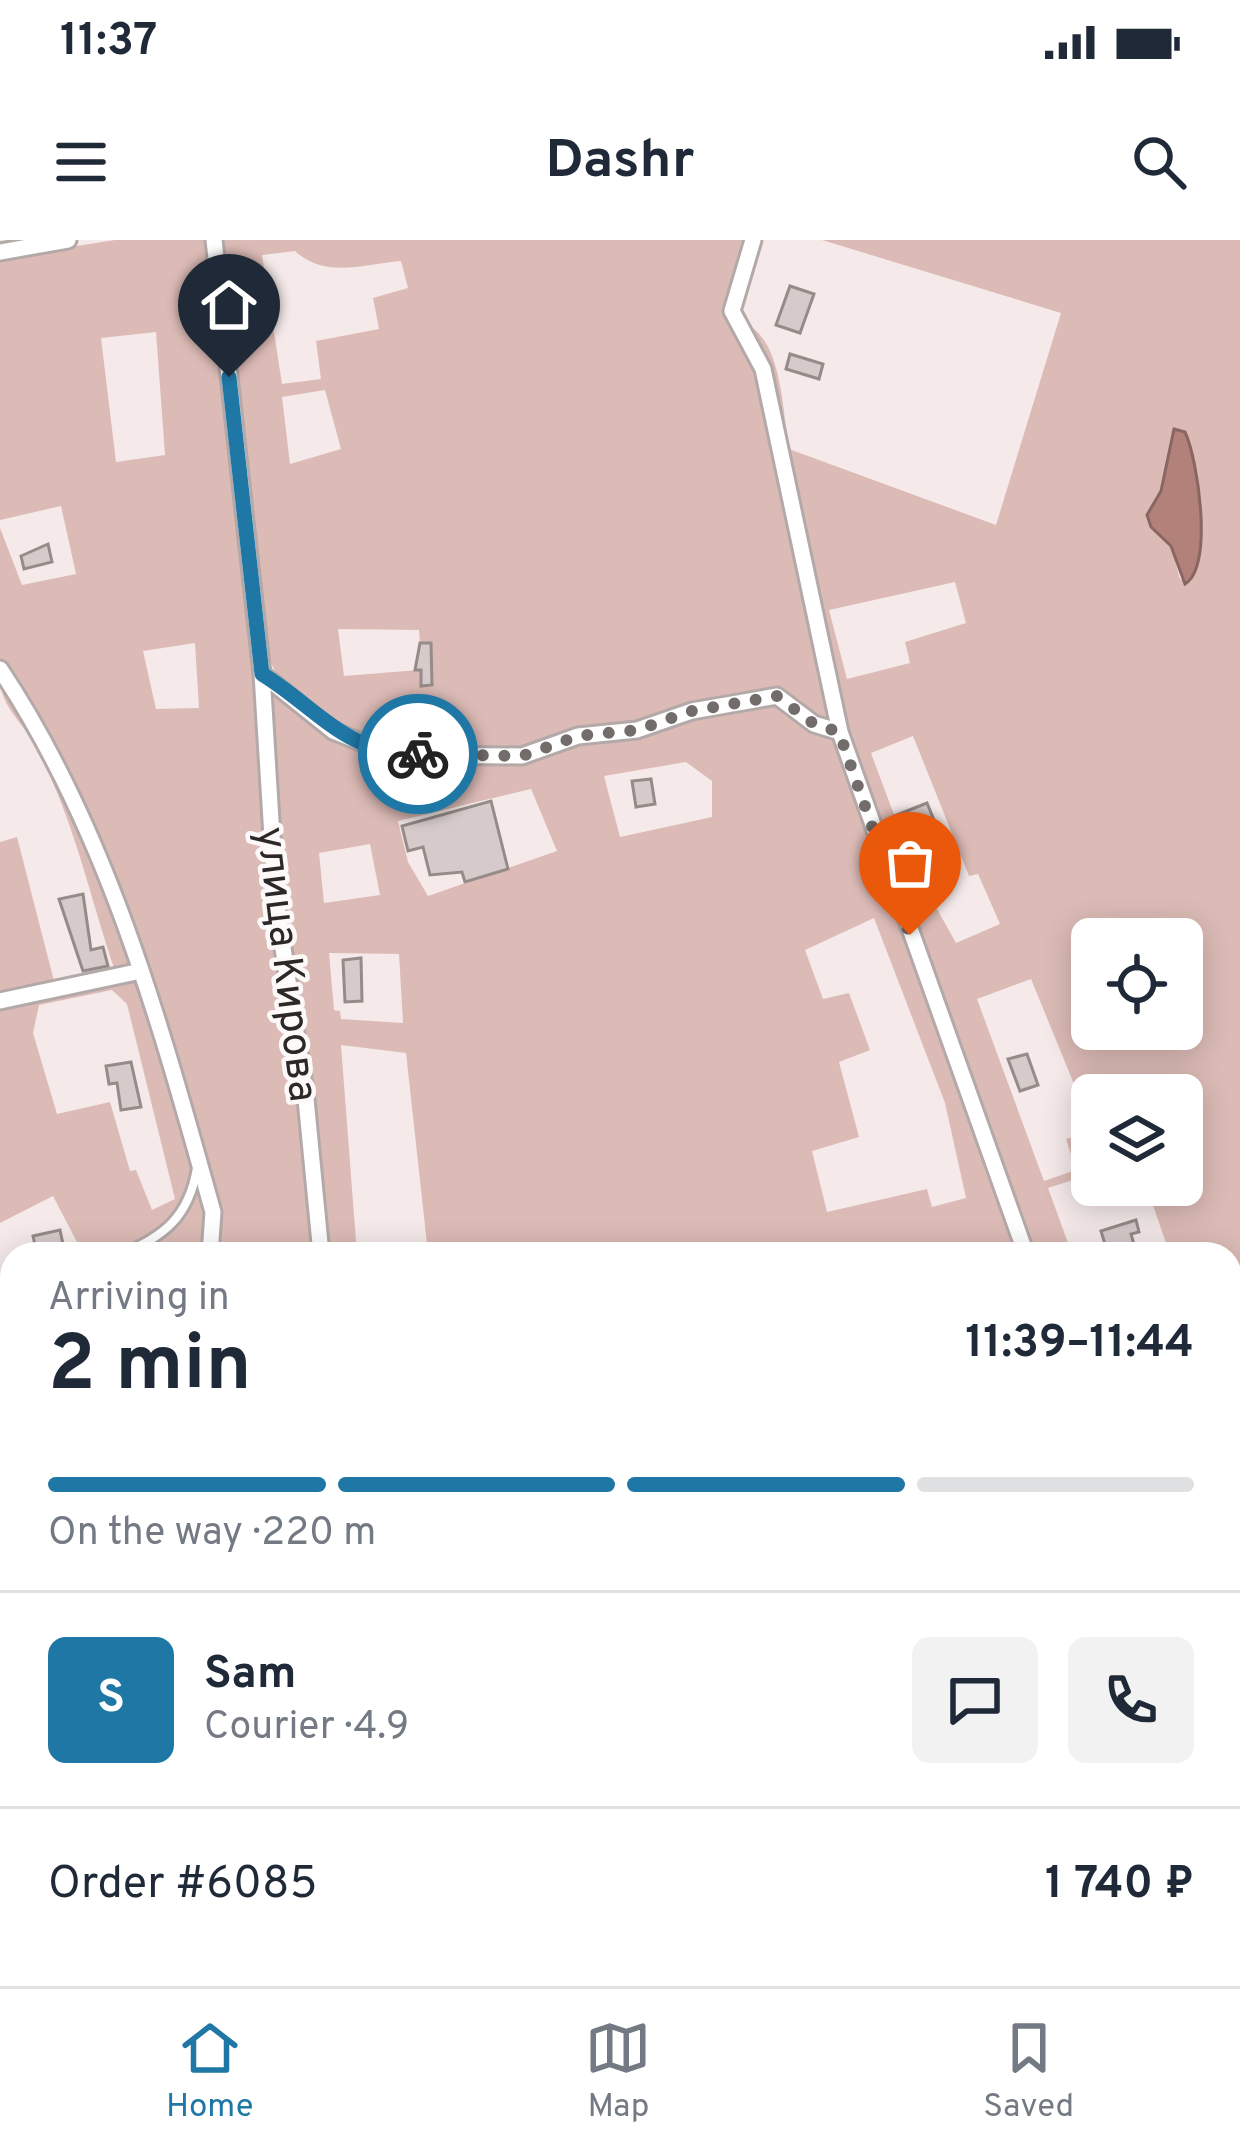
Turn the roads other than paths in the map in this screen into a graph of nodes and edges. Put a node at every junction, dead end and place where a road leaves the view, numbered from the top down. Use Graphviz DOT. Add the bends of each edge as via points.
graph roads {
  1 [pos="68,240"];
  2 [pos="214,240"];
  3 [pos="753,240"];
  4 [pos="0,252"];
  5 [pos="0,669"];
  6 [pos="262,674"];
  7 [pos="839,732"];
  8 [pos="141,971"];
  9 [pos="0,1001"];
  10 [pos="199,1161"];
  11 [pos="144,1242"];
  12 [pos="211,1242"];
  13 [pos="320,1242"];
  14 [pos="1022,1242"];
  1 -- 4 [label="street"];
  2 -- 6 [label="street, улица Кирова"];
  3 -- 7 [label="street" via="732,311 763,369"];
  5 -- 8 [label="street" via="55,760"];
  6 -- 7 [label="street" via="333,731 388,753 522,756 578,736 777,696"];
  6 -- 13 [label="street, улица Кирова" via="276,902"];
  7 -- 14 [label="street"];
  8 -- 9 [label="street"];
  8 -- 10 [label="street"];
  10 -- 11 [label="lane" via="174,1226"];
  10 -- 12 [label="street" via="213,1212"];
}
